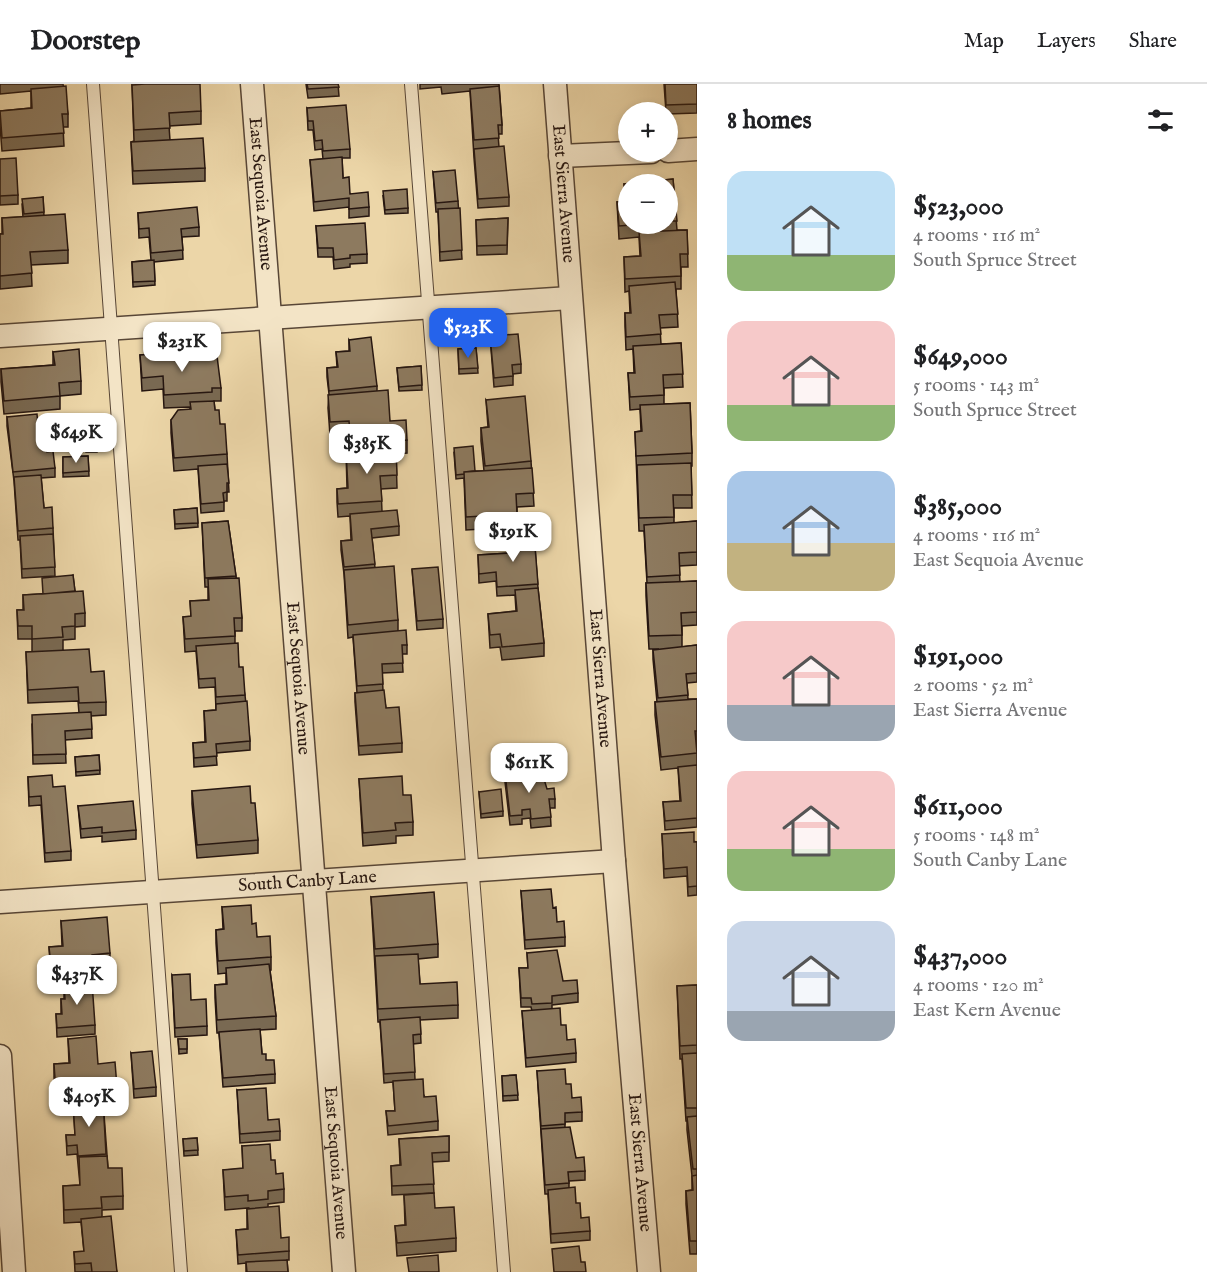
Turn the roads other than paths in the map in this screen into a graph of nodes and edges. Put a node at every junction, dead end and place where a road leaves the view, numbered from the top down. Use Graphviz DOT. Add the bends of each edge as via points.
graph roads {
  1 [pos="93,84"];
  2 [pos="252,84"];
  3 [pos="411,84"];
  4 [pos="555,84"];
  5 [pos="697,149"];
  6 [pos="678,150"];
  7 [pos="618,153"];
  8 [pos="560,156"];
  9 [pos="570,298"];
  10 [pos="430,308"];
  11 [pos="271,319"];
  12 [pos="111,329"];
  13 [pos="0,336"];
  14 [pos="614,861"];
  15 [pos="474,871"];
  16 [pos="315,881"];
  17 [pos="154,892"];
  18 [pos="0,903"];
  19 [pos="0,1056"];
  20 [pos="14,1272"];
  21 [pos="181,1272"];
  22 [pos="344,1272"];
  23 [pos="504,1272"];
  24 [pos="649,1272"];
  1 -- 12 [label="lane"];
  2 -- 11 [label="street, East Sequoia Avenue"];
  3 -- 10 [label="lane"];
  4 -- 8 [label="street, East Sierra Avenue"];
  5 -- 6 [label="street"];
  7 -- 8 [label="street"];
  8 -- 9 [label="street, East Sierra Avenue"];
  9 -- 10 [label="street"];
  9 -- 14 [label="street, East Sierra Avenue"];
  10 -- 11 [label="street"];
  10 -- 15 [label="lane"];
  11 -- 12 [label="street"];
  11 -- 16 [label="street, East Sequoia Avenue"];
  12 -- 13 [label="street"];
  12 -- 17 [label="lane"];
  14 -- 15 [label="street, South Canby Lane"];
  14 -- 24 [label="street, East Sierra Avenue"];
  15 -- 16 [label="street, South Canby Lane"];
  15 -- 23 [label="lane"];
  16 -- 17 [label="street, South Canby Lane"];
  16 -- 22 [label="street, East Sequoia Avenue"];
  17 -- 18 [label="street, South Canby Lane"];
  17 -- 21 [label="lane"];
  19 -- 20 [label="street"];
}
